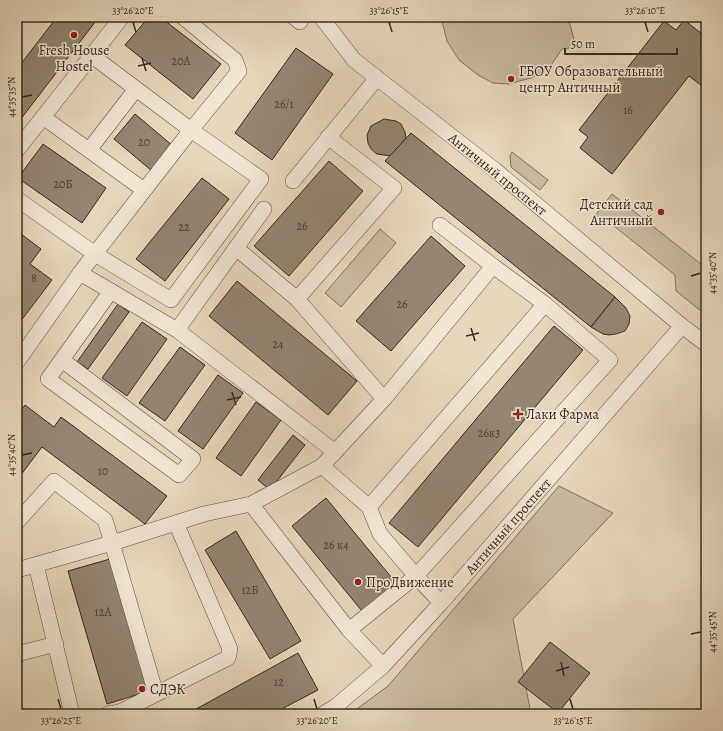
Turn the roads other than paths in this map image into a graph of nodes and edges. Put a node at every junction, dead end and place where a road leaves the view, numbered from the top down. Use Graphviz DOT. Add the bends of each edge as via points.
graph roads {
  1 [pos="122,17"];
  2 [pos="321,17"];
  3 [pos="188,18"];
  4 [pos="91,55"];
  5 [pos="377,78"];
  6 [pos="136,89"];
  7 [pos="43,117"];
  8 [pos="191,130"];
  9 [pos="328,137"];
  10 [pos="17,150"];
  11 [pos="88,150"];
  12 [pos="292,181"];
  13 [pos="144,190"];
  14 [pos="17,199"];
  15 [pos="264,209"];
  16 [pos="440,224"];
  17 [pos="236,248"];
  18 [pos="95,254"];
  19 [pos="493,266"];
  20 [pos="80,273"];
  21 [pos="111,291"];
  22 [pos="296,299"];
  23 [pos="545,304"];
  24 [pos="682,326"];
  25 [pos="177,330"];
  26 [pos="706,344"];
  27 [pos="62,360"];
  28 [pos="17,362"];
  29 [pos="384,399"];
  30 [pos="335,452"];
  31 [pos="322,466"];
  32 [pos="251,504"];
  33 [pos="370,507"];
  34 [pos="17,522"];
  35 [pos="176,523"];
  36 [pos="112,543"];
  37 [pos="36,565"];
  38 [pos="17,570"];
  39 [pos="416,576"];
  40 [pos="441,603"];
  41 [pos="349,630"];
  42 [pos="56,644"];
  43 [pos="17,654"];
  44 [pos="383,666"];
  45 [pos="156,694"];
  46 [pos="72,714"];
  47 [pos="108,714"];
  48 [pos="323,714"];
  1 -- 4 [label="street"];
  2 -- 5 [label="street, Античный проспект" via="354,60"];
  3 -- 8 [label="street" via="235,60 239,71"];
  4 -- 6 [label="street"];
  4 -- 7 [label="street"];
  5 -- 9 [label="street"];
  5 -- 24 [label="street, Античный проспект" via="495,170"];
  6 -- 8 [label="street"];
  6 -- 11 [label="street"];
  7 -- 10 [label="street"];
  7 -- 11 [label="street"];
  8 -- 13 [label="street"];
  8 -- 18 [label="street" via="261,179 171,300"];
  9 -- 12 [label="street"];
  9 -- 22 [label="street" via="394,188"];
  11 -- 13 [label="street"];
  13 -- 18 [label="street"];
  14 -- 18 [label="street"];
  15 -- 17 [label="street"];
  16 -- 19 [label="street"];
  17 -- 22 [label="street"];
  17 -- 25 [label="street"];
  18 -- 20 [label="street"];
  19 -- 23 [label="street"];
  19 -- 29 [label="street"];
  20 -- 21 [label="street"];
  20 -- 28 [label="street"];
  21 -- 25 [label="street"];
  21 -- 27 [label="street"];
  22 -- 29 [label="street"];
  23 -- 33 [label="street"];
  23 -- 39 [label="street" via="610,360"];
  24 -- 26 [label="street, Античный проспект"];
  24 -- 40 [label="street, Античный проспект"];
  25 -- 30 [label="street"];
  27 -- 27 [label="street" via="48,379 179,476 193,459"];
  29 -- 30 [label="street"];
  30 -- 31 [label="street"];
  31 -- 32 [label="street"];
  31 -- 33 [label="street"];
  32 -- 35 [label="street"];
  32 -- 41 [label="street"];
  33 -- 39 [label="street" via="380,534"];
  34 -- 36 [label="street" via="54,481 105,520"];
  35 -- 36 [label="street"];
  35 -- 45 [label="street" via="230,649 228,658"];
  36 -- 37 [label="street"];
  36 -- 45 [label="street"];
  37 -- 38 [label="street"];
  37 -- 42 [label="street"];
  39 -- 40 [label="street"];
  39 -- 41 [label="street"];
  40 -- 44 [label="street, Античный проспект"];
  41 -- 44 [label="street"];
  42 -- 43 [label="street"];
  42 -- 46 [label="street"];
  44 -- 48 [label="street, Античный проспект" via="335,707"];
  45 -- 47 [label="street" via="120,712"];
}
